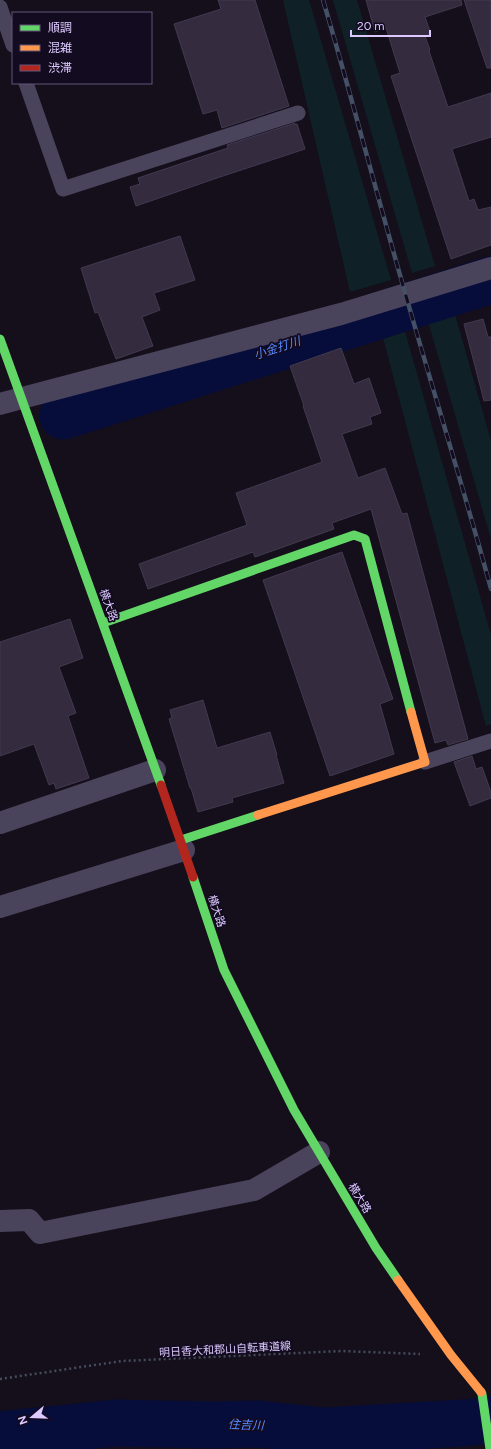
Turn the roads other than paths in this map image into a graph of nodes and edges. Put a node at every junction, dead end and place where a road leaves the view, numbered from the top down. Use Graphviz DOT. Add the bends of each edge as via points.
graph roads {
  1 [pos="0,7"];
  2 [pos="12,42"];
  3 [pos="26,84"];
  4 [pos="298,112"];
  5 [pos="491,268"];
  6 [pos="0,339"];
  7 [pos="22,398"];
  8 [pos="0,404"];
  9 [pos="102,623"];
  10 [pos="491,741"];
  11 [pos="425,762"];
  12 [pos="155,770"];
  13 [pos="0,823"];
  14 [pos="183,845"];
  15 [pos="0,907"];
  16 [pos="319,1152"];
  17 [pos="0,1221"];
  18 [pos="490,1449"];
  1 -- 2 [label="lane"];
  3 -- 4 [label="lane" via="63,189"];
  5 -- 7 [label="street" via="341,314"];
  6 -- 7 [label="street, 横大路"];
  7 -- 8 [label="street"];
  7 -- 9 [label="street, 横大路"];
  9 -- 11 [label="street" via="354,535 365,539"];
  9 -- 12 [label="street, 横大路"];
  10 -- 11 [label="lane"];
  11 -- 14 [label="street"];
  12 -- 13 [label="street"];
  12 -- 14 [label="street, 横大路"];
  14 -- 15 [label="street"];
  14 -- 16 [label="street, 横大路" via="224,970 294,1110"];
  16 -- 17 [label="street" via="254,1190 40,1233 29,1220"];
  16 -- 18 [label="street, 横大路" via="376,1248 451,1355 482,1394"];
}
